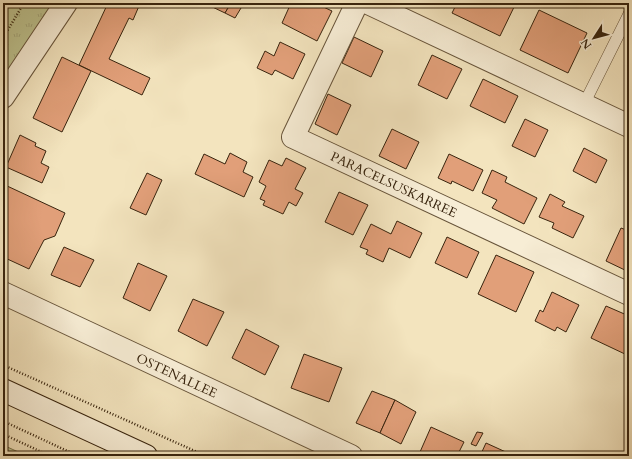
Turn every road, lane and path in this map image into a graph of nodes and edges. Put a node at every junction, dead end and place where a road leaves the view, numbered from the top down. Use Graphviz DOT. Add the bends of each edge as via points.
graph roads {
  1 [pos="24,3"];
  2 [pos="66,3"];
  3 [pos="357,3"];
  4 [pos="368,3"];
  5 [pos="629,14"];
  6 [pos="3,38"];
  7 [pos="3,97"];
  8 [pos="583,104"];
  9 [pos="629,126"];
  10 [pos="3,293"];
  11 [pos="629,294"];
  12 [pos="3,365"];
  13 [pos="3,390"];
  14 [pos="3,421"];
  15 [pos="3,434"];
  16 [pos="50,456"];
  17 [pos="78,456"];
  18 [pos="146,456"];
  19 [pos="206,456"];
  20 [pos="351,456"];
  1 -- 6 [label="path"];
  2 -- 7 [label="street"];
  3 -- 11 [label="street, PARACELSUSKARREE" via="293,137"];
  4 -- 8 [label="street"];
  5 -- 8 [label="lane"];
  8 -- 9 [label="street"];
  10 -- 20 [label="street, OSTENALLEE"];
  12 -- 19 [label="path"];
  13 -- 18 [label="street"];
  14 -- 17 [label="path"];
  15 -- 16 [label="path"];
}
